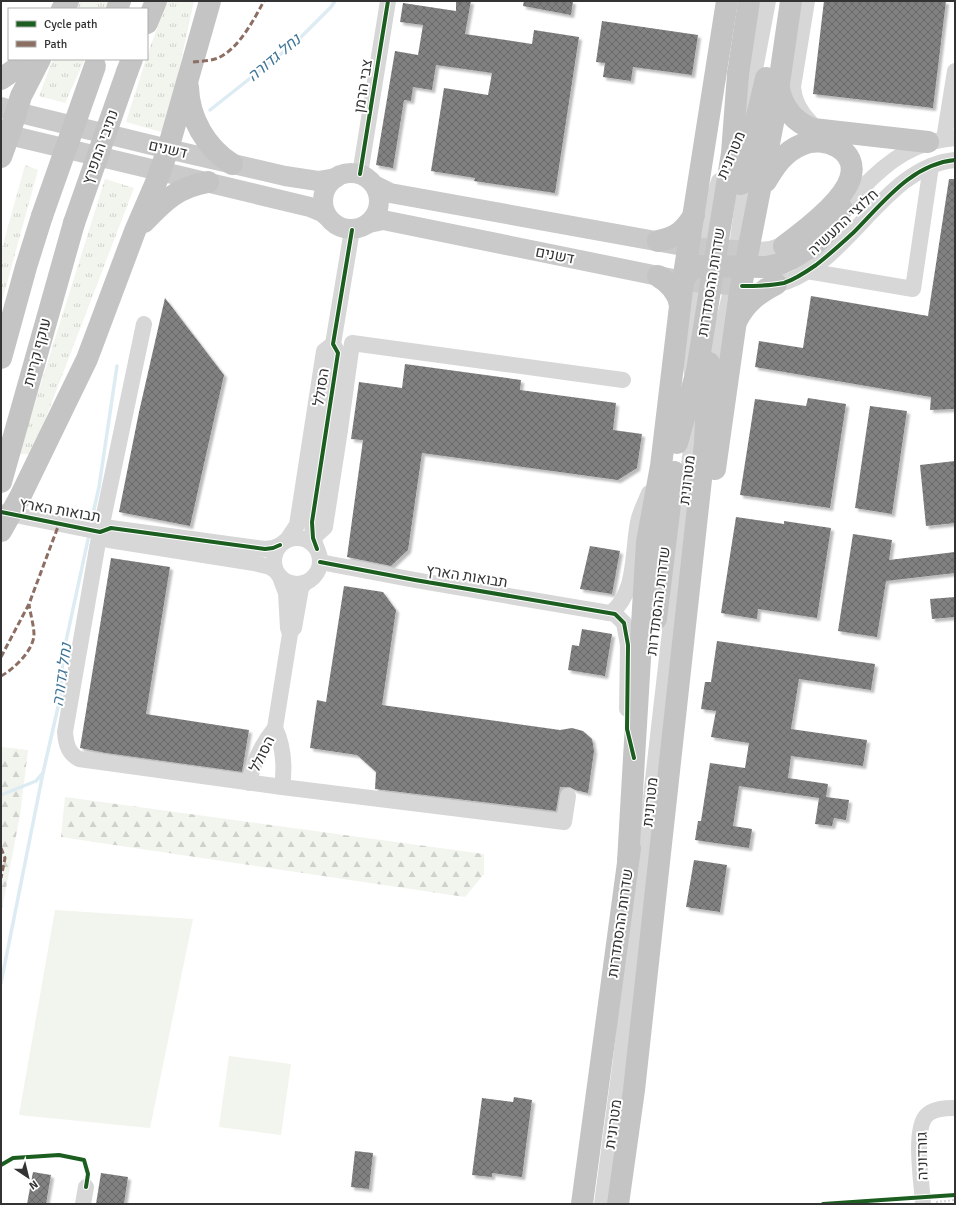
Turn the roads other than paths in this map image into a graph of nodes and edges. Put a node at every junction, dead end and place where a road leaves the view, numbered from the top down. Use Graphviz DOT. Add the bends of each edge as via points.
graph roads {
  1 [pos="156,1"];
  2 [pos="210,1"];
  3 [pos="388,1"];
  4 [pos="726,1"];
  5 [pos="749,1"];
  6 [pos="768,1"];
  7 [pos="780,1"];
  8 [pos="791,1"];
  9 [pos="807,1"];
  10 [pos="148,21"];
  11 [pos="23,60"];
  12 [pos="39,60"];
  13 [pos="96,62"];
  14 [pos="130,66"];
  15 [pos="955,71"];
  16 [pos="1,80"];
  17 [pos="187,82"];
  18 [pos="772,83"];
  19 [pos="9,109"];
  20 [pos="745,122"];
  21 [pos="822,130"];
  22 [pos="5,133"];
  23 [pos="942,140"];
  24 [pos="168,149"];
  25 [pos="1,156"];
  26 [pos="955,160"];
  27 [pos="232,164"];
  28 [pos="931,166"];
  29 [pos="160,171"];
  30 [pos="360,174"];
  31 [pos="336,178"];
  32 [pos="208,182"];
  33 [pos="376,186"];
  34 [pos="760,191"];
  35 [pos="842,209"];
  36 [pos="694,214"];
  37 [pos="327,216"];
  38 [pos="74,223"];
  39 [pos="360,226"];
  40 [pos="135,231"];
  41 [pos="658,241"];
  42 [pos="784,246"];
  43 [pos="694,265"];
  44 [pos="739,267"];
  45 [pos="808,271"];
  46 [pos="658,276"];
  47 [pos="776,284"];
  48 [pos="680,305"];
  49 [pos="144,324"];
  50 [pos="735,325"];
  51 [pos="333,344"];
  52 [pos="1,358"];
  53 [pos="623,380"];
  54 [pos="696,400"];
  55 [pos="328,417"];
  56 [pos="340,430"];
  57 [pos="661,466"];
  58 [pos="1,482"];
  59 [pos="1,512"];
  60 [pos="1,530"];
  61 [pos="98,532"];
  62 [pos="283,543"];
  63 [pos="317,550"];
  64 [pos="278,574"];
  65 [pos="305,583"];
  66 [pos="611,612"];
  67 [pos="290,634"];
  68 [pos="676,708"];
  69 [pos="275,728"];
  70 [pos="634,758"];
  71 [pos="250,783"];
  72 [pos="282,787"];
  73 [pos="568,796"];
  74 [pos="628,862"];
  75 [pos="955,1108"];
  76 [pos="86,1187"];
  77 [pos="83,1204"];
  78 [pos="582,1204"];
  79 [pos="602,1204"];
  80 [pos="618,1204"];
  81 [pos="923,1204"];
  1 -- 10 [label="highway"];
  2 -- 17 [label="highway"];
  3 -- 30 [label="street, צבי הרמן"];
  4 -- 36 [label="highway"];
  5 -- 74 [label="highway, שדרות ההסתדרות, bridge" via="738,74 732,153 697,371 677,443"];
  6 -- 20 [label="street, מטרונית"];
  7 -- 18 [label="highway, שדרות ההסתדרות"];
  8 -- 18 [label="highway"];
  9 -- 21 [label="street" via="793,86 794,95 805,116"];
  11 -- 16 [label="highway"];
  12 -- 19 [label="highway" via="21,96"];
  13 -- 52 [label="highway, נתיבי המפרץ, bridge" via="42,216"];
  14 -- 38 [label="highway, נתיבי המפרץ, bridge"];
  15 -- 23 [label="street"];
  17 -- 24 [label="highway"];
  17 -- 27 [label="highway" via="192,111 200,129 216,152"];
  18 -- 21 [label="highway" via="784,105 797,121"];
  18 -- 34 [label="highway"];
  18 -- 68 [label="highway, שדרות ההסתדרות, bridge" via="747,155 720,294 708,375 705,443"];
  19 -- 22 [label="highway"];
  19 -- 24 [label="main road, דשנים"];
  20 -- 43 [label="street, מטרונית" via="718,186"];
  20 -- 44 [label="street, מטרונית" via="748,165"];
  21 -- 23 [label="highway"];
  22 -- 25 [label="highway"];
  22 -- 29 [label="main road, דשנים"];
  23 -- 35 [label="street, חלוצי התעשיה" via="908,150 882,168"];
  24 -- 27 [label="main road, דשנים"];
  24 -- 29 [label="highway"];
  26 -- 28 [label="street, חלוצי התעשיה"];
  27 -- 31 [label="main road, דשנים" via="318,181"];
  28 -- 45 [label="street, חלוצי התעשיה" via="898,187 837,248"];
  28 -- 45 [label="street" via="913,289"];
  29 -- 32 [label="main road, דשנים"];
  29 -- 40 [label="highway"];
  30 -- 31 [label="main road" via="344,174"];
  30 -- 33 [label="main road"];
  31 -- 37 [label="main road" via="330,183 324,196 323,204"];
  32 -- 37 [label="main road, דשנים" via="310,207"];
  32 -- 40 [label="highway" via="189,187 169,197"];
  33 -- 39 [label="main road" via="380,204 375,216"];
  33 -- 41 [label="main road, דשנים" via="390,193"];
  34 -- 42 [label="highway" via="780,159 802,144 825,142 845,152 850,158 852,172 846,187 821,215"];
  34 -- 44 [label="highway"];
  35 -- 42 [label="street, חלוצי התעשיה" via="816,228"];
  35 -- 44 [label="highway" via="827,232 807,250 780,264 767,267"];
  36 -- 41 [label="highway" via="676,236"];
  36 -- 43 [label="highway"];
  37 -- 39 [label="main road" via="335,225 346,229"];
  38 -- 58 [label="highway, עוקף קריות"];
  39 -- 46 [label="main road, דשנים" via="383,220"];
  39 -- 51 [label="street, הסולל"];
  40 -- 60 [label="highway, bridge" via="87,358 19,499"];
  41 -- 43 [label="main road, דשנים"];
  42 -- 44 [label="street, חלוצי התעשיה" via="765,250"];
  43 -- 44 [label="highway"];
  43 -- 46 [label="main road, דשנים"];
  43 -- 48 [label="highway"];
  43 -- 54 [label="street, מטרונית" via="688,349"];
  44 -- 47 [label="street, חלוצי התעשיה"];
  44 -- 50 [label="highway"];
  44 -- 54 [label="street, מטרונית" via="716,352"];
  45 -- 47 [label="street, חלוצי התעשיה" via="792,280"];
  46 -- 48 [label="highway" via="675,293"];
  47 -- 50 [label="highway" via="752,299"];
  48 -- 57 [label="highway"];
  49 -- 61 [label="street"];
  50 -- 68 [label="highway" via="685,690"];
  51 -- 55 [label="street, הסולל" via="338,353"];
  51 -- 62 [label="street, הסולל" via="324,351 297,525"];
  53 -- 56 [label="street" via="352,344"];
  54 -- 79 [label="street, מטרונית"];
  55 -- 56 [label="street"];
  55 -- 63 [label="street, הסולל" via="312,522"];
  56 -- 63 [label="street" via="326,527"];
  57 -- 66 [label="street" via="638,522 629,586 622,601"];
  57 -- 70 [label="highway" via="647,542"];
  59 -- 61 [label="street, תבואות הארץ"];
  61 -- 62 [label="street, תבואות הארץ" via="111,528 265,549"];
  61 -- 64 [label="street, תבואות הארץ" via="109,540 254,563 270,568"];
  61 -- 71 [label="street" via="65,732 73,756 79,759"];
  62 -- 63 [label="street" via="301,538 308,540"];
  62 -- 64 [label="street" via="274,558"];
  63 -- 65 [label="street" via="316,575"];
  63 -- 66 [label="street, תבואות הארץ" via="415,580"];
  64 -- 65 [label="street" via="292,584"];
  64 -- 67 [label="street, הסולל" via="286,593"];
  65 -- 67 [label="street, הסולל" via="301,588 294,629"];
  66 -- 70 [label="street" via="621,618 628,645 627,729"];
  67 -- 69 [label="street, הסולל"];
  68 -- 80 [label="highway, שדרות ההסתדרות" via="634,1090"];
  69 -- 71 [label="street, הסולל" via="257,756"];
  69 -- 72 [label="street, הסולל" via="284,758"];
  70 -- 74 [label="highway"];
  71 -- 72 [label="street, הסולל"];
  72 -- 73 [label="street" via="564,822"];
  74 -- 78 [label="highway, שדרות ההסתדרות"];
  75 -- 81 [label="street, גורדוניה" via="935,1110 926,1115 921,1125 919,1137"];
  76 -- 77 [label="street"];
}
